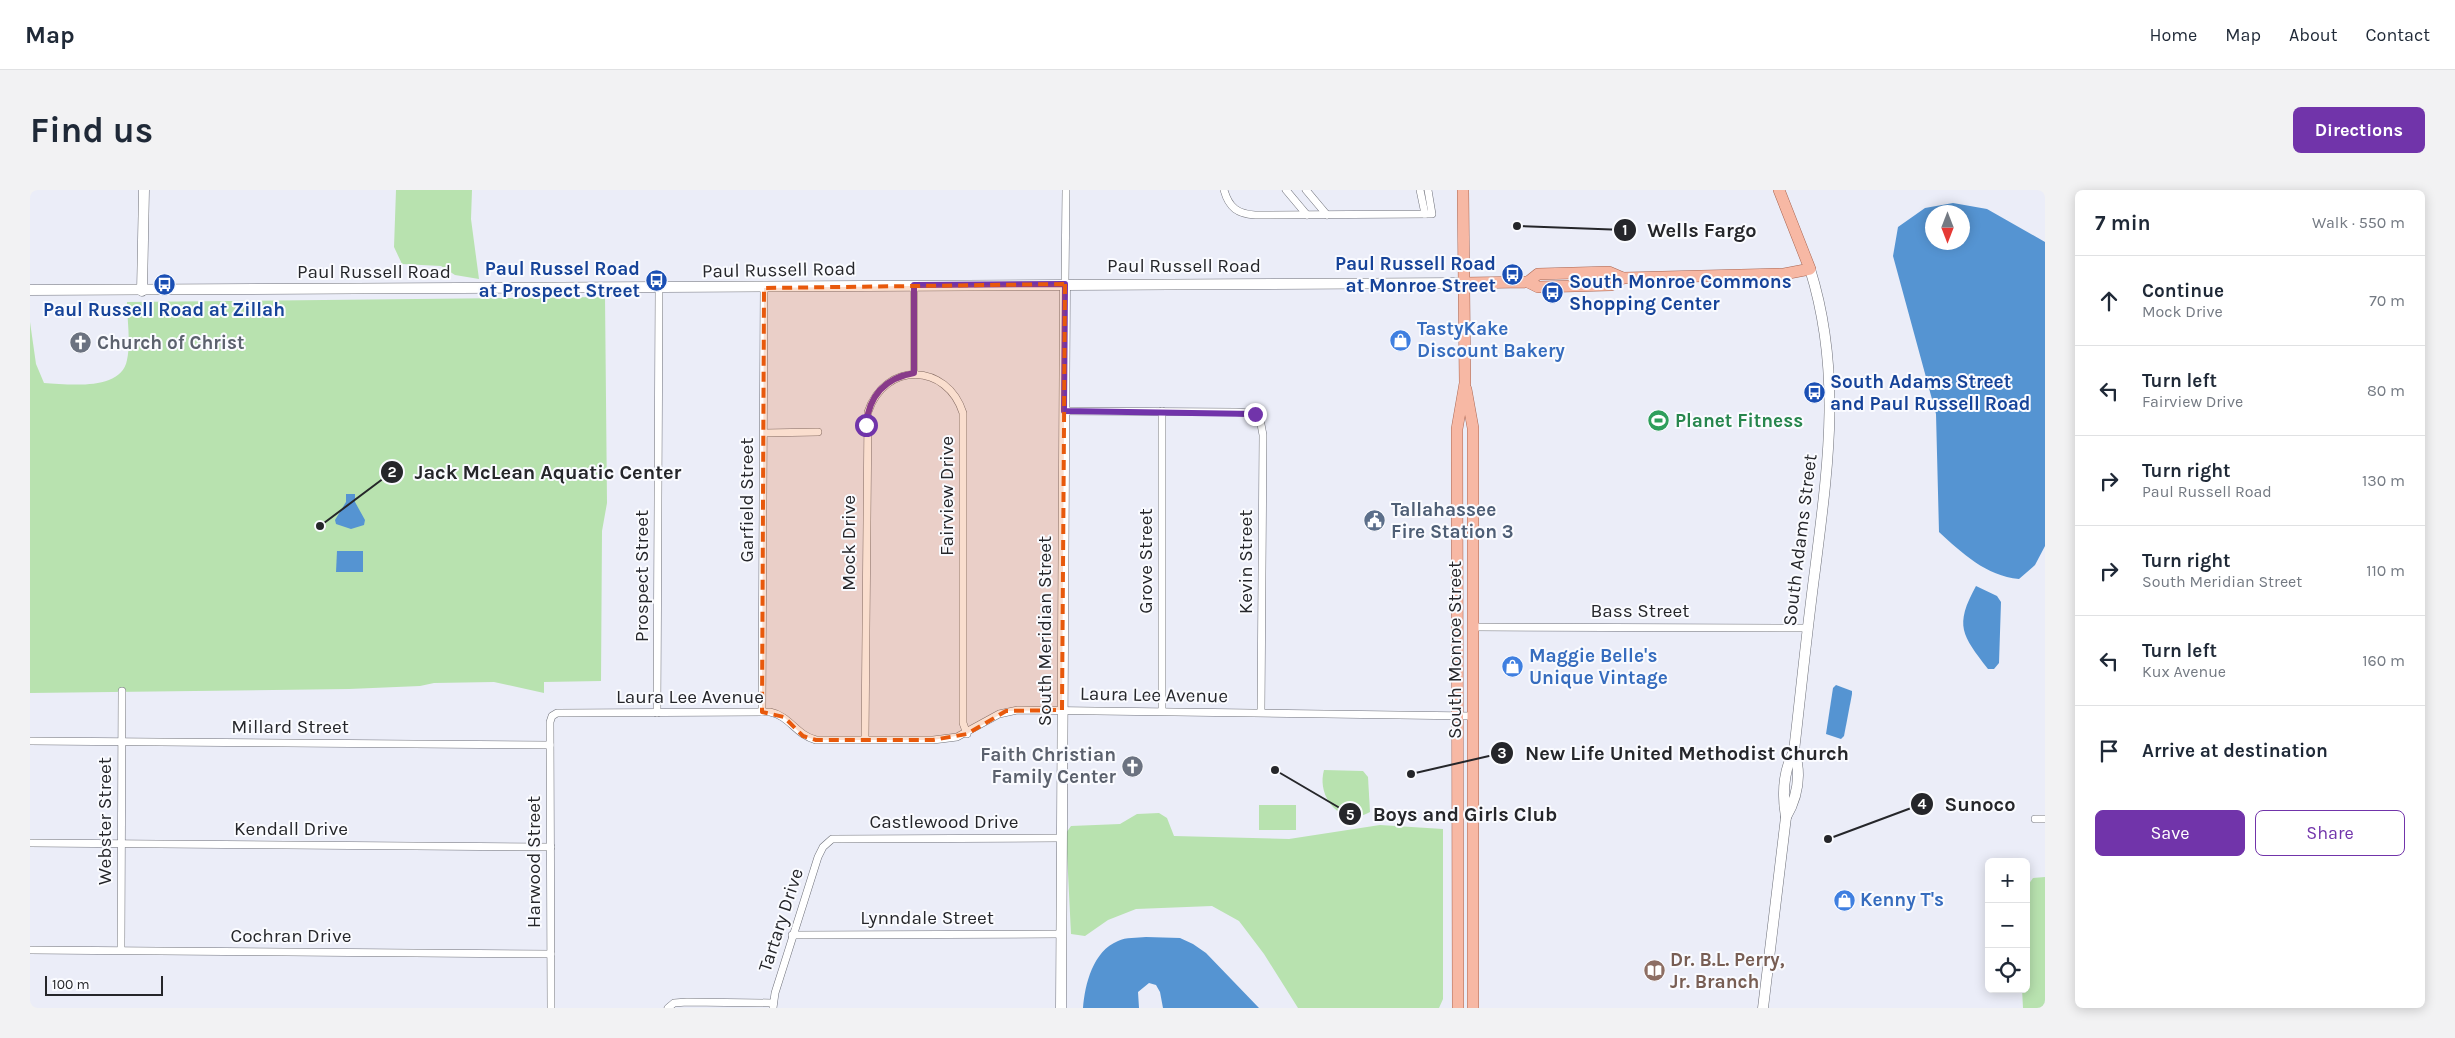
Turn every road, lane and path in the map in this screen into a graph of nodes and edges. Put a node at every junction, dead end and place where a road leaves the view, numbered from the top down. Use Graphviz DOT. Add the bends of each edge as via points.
graph roads {
  1 [pos="144,190"];
  2 [pos="1066,190"];
  3 [pos="1224,190"];
  4 [pos="1286,190"];
  5 [pos="1306,190"];
  6 [pos="1420,190"];
  7 [pos="1428,190"];
  8 [pos="1463,190"];
  9 [pos="1780,190"];
  10 [pos="1425,214"];
  11 [pos="1307,215"];
  12 [pos="1327,215"];
  13 [pos="1810,269"];
  14 [pos="1464,283"];
  15 [pos="1065,284"];
  16 [pos="914,285"];
  17 [pos="764,288"];
  18 [pos="659,289"];
  19 [pos="30,290"];
  20 [pos="142,290"];
  21 [pos="914,373"];
  22 [pos="1465,383"];
  23 [pos="1064,411"];
  24 [pos="1162,411"];
  25 [pos="818,432"];
  26 [pos="764,433"];
  27 [pos="1457,453"];
  28 [pos="1473,468"];
  29 [pos="1457,558"];
  30 [pos="1472,558"];
  31 [pos="1472,627"];
  32 [pos="1808,628"];
  33 [pos="122,691"];
  34 [pos="1062,710"];
  35 [pos="1162,711"];
  36 [pos="762,712"];
  37 [pos="1261,712"];
  38 [pos="657,713"];
  39 [pos="552,716"];
  40 [pos="1458,716"];
  41 [pos="1472,716"];
  42 [pos="966,734"];
  43 [pos="865,739"];
  44 [pos="30,741"];
  45 [pos="122,742"];
  46 [pos="550,745"];
  47 [pos="2035,819"];
  48 [pos="2045,819"];
  49 [pos="1062,838"];
  50 [pos="30,843"];
  51 [pos="121,844"];
  52 [pos="827,844"];
  53 [pos="551,847"];
  54 [pos="1061,934"];
  55 [pos="792,935"];
  56 [pos="30,950"];
  57 [pos="120,950"];
  58 [pos="551,954"];
  59 [pos="773,1006"];
  60 [pos="551,1008"];
  61 [pos="668,1008"];
  62 [pos="1061,1008"];
  63 [pos="1458,1008"];
  64 [pos="1473,1008"];
  65 [pos="1763,1008"];
  1 -- 20 [label="street"];
  2 -- 15 [label="street"];
  3 -- 11 [label="street" via="1232,208 1243,214"];
  4 -- 11 [label="street"];
  5 -- 12 [label="street"];
  6 -- 10 [label="street"];
  7 -- 10 [label="street" via="1432,214"];
  8 -- 14 [label="main road, South Monroe Street"];
  9 -- 13 [label="main road, South Adams Street"];
  10 -- 12 [label="street"];
  11 -- 12 [label="street"];
  13 -- 14 [label="main road, Paul Russell Road" via="1784,274 1623,278 1611,285 1538,287 1528,282"];
  13 -- 32 [label="street, South Adams Street" via="1826,341 1831,407"];
  14 -- 15 [label="street, Paul Russell Road"];
  14 -- 22 [label="main road, South Monroe Street"];
  15 -- 16 [label="street, Paul Russell Road"];
  15 -- 23 [label="street, South Meridian Street"];
  16 -- 17 [label="street, Paul Russell Road"];
  16 -- 21 [label="street"];
  17 -- 18 [label="street, Paul Russell Road"];
  17 -- 26 [label="street, Garfield Street"];
  18 -- 20 [label="street, Paul Russell Road"];
  18 -- 38 [label="street, Prospect Street"];
  19 -- 20 [label="street, Paul Russell Road"];
  21 -- 42 [label="street, Fairview Drive" via="924,375 945,388 959,402 963,413 962,723"];
  21 -- 43 [label="street, Mock Drive" via="893,379 882,387 868,412"];
  22 -- 27 [label="main road, South Monroe Street" via="1456,429"];
  22 -- 28 [label="main road, South Monroe Street" via="1472,422"];
  23 -- 24 [label="street"];
  23 -- 34 [label="street, South Meridian Street"];
  24 -- 35 [label="street, Grove Street"];
  24 -- 37 [label="street, Kevin Street" via="1255,414 1262,424"];
  25 -- 26 [label="street"];
  26 -- 36 [label="street, Garfield Street"];
  27 -- 28 [label="main road" via="1465,456"];
  27 -- 29 [label="main road, South Monroe Street"];
  28 -- 30 [label="main road, South Monroe Street"];
  29 -- 30 [label="main road"];
  29 -- 40 [label="main road, South Monroe Street"];
  30 -- 31 [label="main road, South Monroe Street"];
  31 -- 32 [label="street, Bass Street"];
  31 -- 41 [label="main road, South Monroe Street"];
  32 -- 65 [label="street, South Adams Street" via="1794,751 1786,765 1782,799 1786,817"];
  33 -- 45 [label="street, Webster Street"];
  34 -- 35 [label="street, Laura Lee Avenue"];
  34 -- 42 [label="street, Laura Lee Avenue" via="1006,711"];
  34 -- 49 [label="street, South Meridian Street"];
  35 -- 37 [label="street, Laura Lee Avenue"];
  36 -- 38 [label="street, Laura Lee Avenue"];
  36 -- 43 [label="street, Laura Lee Avenue" via="784,717 808,738"];
  37 -- 40 [label="street, Laura Lee Avenue"];
  38 -- 39 [label="street, Laura Lee Avenue" via="557,713"];
  39 -- 46 [label="street, Harwood Street"];
  40 -- 41 [label="street, Laura Lee Avenue"];
  40 -- 63 [label="main road, South Monroe Street"];
  41 -- 64 [label="main road, South Monroe Street"];
  42 -- 43 [label="street, Laura Lee Avenue" via="943,739"];
  44 -- 45 [label="street, Millard Street"];
  45 -- 46 [label="street, Millard Street"];
  45 -- 51 [label="street, Webster Street"];
  46 -- 53 [label="street, Harwood Street"];
  47 -- 48 [label="street"];
  49 -- 52 [label="street, Castlewood Drive" via="838,838"];
  49 -- 54 [label="street, South Meridian Street"];
  50 -- 51 [label="street, Kendall Drive"];
  51 -- 53 [label="street, Kendall Drive"];
  51 -- 57 [label="street, Webster Street"];
  52 -- 55 [label="street, Tartary Drive" via="818,857"];
  53 -- 58 [label="street, Harwood Street"];
  54 -- 55 [label="street, Lynndale Street"];
  54 -- 62 [label="street, South Meridian Street"];
  55 -- 59 [label="street, Tartary Drive"];
  56 -- 57 [label="street, Cochran Drive"];
  57 -- 58 [label="street, Cochran Drive"];
  58 -- 60 [label="street, Harwood Street"];
  59 -- 61 [label="street" via="687,1002"];
}
